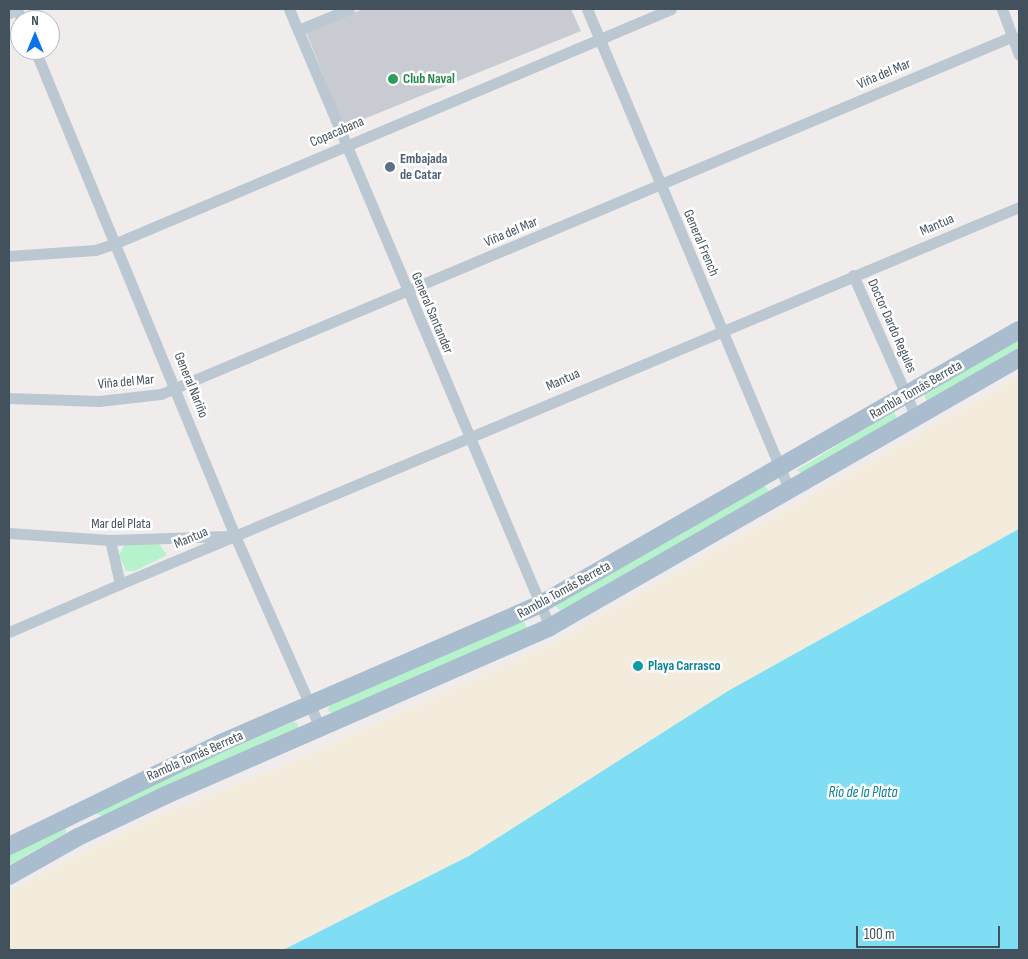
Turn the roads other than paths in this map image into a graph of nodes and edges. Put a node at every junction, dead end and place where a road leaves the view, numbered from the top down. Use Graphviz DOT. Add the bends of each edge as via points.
graph roads {
  1 [pos="13,9"];
  2 [pos="290,9"];
  3 [pos="349,9"];
  4 [pos="587,9"];
  5 [pos="671,9"];
  6 [pos="1002,9"];
  7 [pos="9,11"];
  8 [pos="298,30"];
  9 [pos="1013,36"];
  10 [pos="600,39"];
  11 [pos="1019,55"];
  12 [pos="39,60"];
  13 [pos="345,145"];
  14 [pos="660,184"];
  15 [pos="1019,207"];
  16 [pos="116,243"];
  17 [pos="9,256"];
  18 [pos="853,275"];
  19 [pos="407,293"];
  20 [pos="1019,330"];
  21 [pos="722,331"];
  22 [pos="1019,358"];
  23 [pos="176,388"];
  24 [pos="906,396"];
  25 [pos="9,398"];
  26 [pos="916,417"];
  27 [pos="469,438"];
  28 [pos="780,468"];
  29 [pos="789,489"];
  30 [pos="9,532"];
  31 [pos="235,536"];
  32 [pos="110,540"];
  33 [pos="120,584"];
  34 [pos="539,605"];
  35 [pos="550,627"];
  36 [pos="9,632"];
  37 [pos="311,706"];
  38 [pos="321,730"];
  39 [pos="87,805"];
  40 [pos="67,815"];
  41 [pos="98,828"];
  42 [pos="78,837"];
  43 [pos="9,846"];
  44 [pos="9,876"];
  1 -- 7 [label="main road"];
  2 -- 8 [label="street, General Santander"];
  3 -- 8 [label="street"];
  4 -- 10 [label="street, General French"];
  5 -- 10 [label="street, Copacabana"];
  6 -- 9 [label="street"];
  8 -- 13 [label="street, General Santander"];
  9 -- 11 [label="street"];
  9 -- 14 [label="street, Viña del Mar"];
  10 -- 13 [label="street, Copacabana"];
  10 -- 14 [label="street, General French"];
  12 -- 16 [label="street, General Nariño"];
  13 -- 16 [label="street, Copacabana"];
  13 -- 19 [label="street, General Santander"];
  14 -- 19 [label="street, Viña del Mar"];
  14 -- 21 [label="street, General French"];
  15 -- 18 [label="street, Mantua"];
  16 -- 17 [label="street, Copacabana" via="95,250"];
  16 -- 23 [label="street, General Nariño"];
  18 -- 21 [label="street, Mantua"];
  18 -- 24 [label="street, Doctor Dardo Regules"];
  19 -- 23 [label="street, Viña del Mar"];
  19 -- 27 [label="street, General Santander"];
  20 -- 24 [label="main road, Rambla Tomás Berreta"];
  21 -- 27 [label="street, Mantua"];
  21 -- 28 [label="street, General French"];
  22 -- 26 [label="main road, Rambla Tomás Berreta"];
  23 -- 25 [label="street, Viña del Mar" via="161,394 99,401"];
  23 -- 31 [label="street, General Nariño"];
  24 -- 26 [label="street, Doctor Dardo Regules"];
  24 -- 28 [label="main road, Rambla Tomás Berreta"];
  26 -- 29 [label="main road, Rambla Tomás Berreta"];
  27 -- 31 [label="street, Mantua"];
  27 -- 34 [label="street, General Santander"];
  28 -- 29 [label="street, General French"];
  28 -- 34 [label="main road, Rambla Tomás Berreta"];
  29 -- 35 [label="main road, Rambla Tomás Berreta"];
  30 -- 32 [label="street, Mar del Plata"];
  31 -- 32 [label="street, Mar del Plata"];
  31 -- 33 [label="street, Mantua"];
  31 -- 37 [label="street, General Nariño"];
  32 -- 33 [label="street"];
  33 -- 36 [label="street, Mantua"];
  34 -- 35 [label="street, General Santander"];
  34 -- 37 [label="main road, Rambla Tomás Berreta"];
  35 -- 38 [label="main road, Rambla Tomás Berreta"];
  37 -- 38 [label="street, General Nariño"];
  37 -- 39 [label="main road, Rambla Tomás Berreta"];
  38 -- 41 [label="main road, Rambla Tomás Berreta"];
  39 -- 40 [label="main road, Rambla Tomás Berreta"];
  39 -- 41 [label="street"];
  40 -- 42 [label="street"];
  40 -- 43 [label="main road, Rambla Tomás Berreta"];
  41 -- 42 [label="main road, Rambla Tomás Berreta"];
  42 -- 44 [label="main road, Rambla Tomás Berreta"];
}
